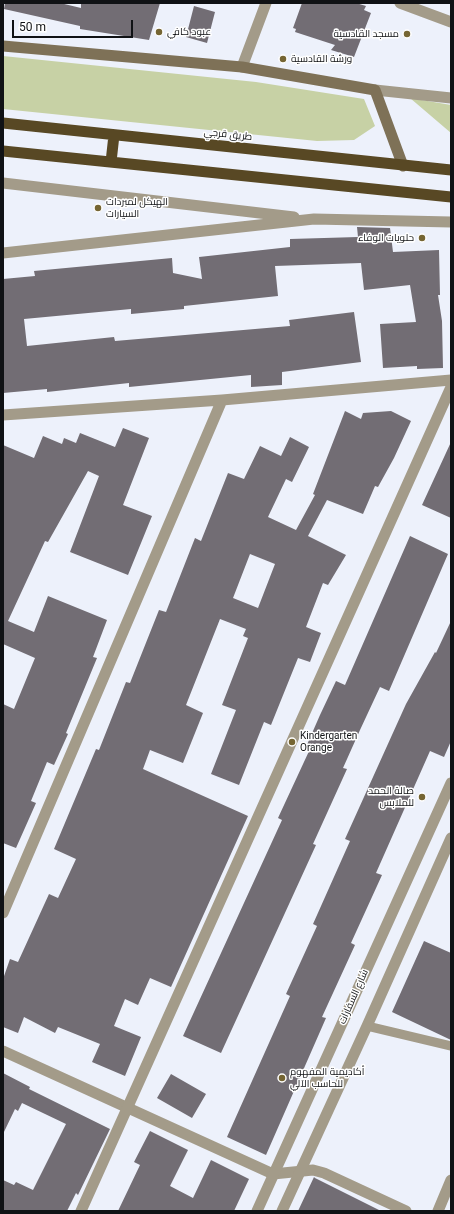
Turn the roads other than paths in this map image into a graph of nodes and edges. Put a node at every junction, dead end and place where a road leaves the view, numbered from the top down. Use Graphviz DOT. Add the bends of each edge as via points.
graph roads {
  1 [pos="266,3"];
  2 [pos="400,3"];
  3 [pos="451,22"];
  4 [pos="3,46"];
  5 [pos="242,67"];
  6 [pos="375,90"];
  7 [pos="451,98"];
  8 [pos="3,123"];
  9 [pos="114,135"];
  10 [pos="3,151"];
  11 [pos="111,162"];
  12 [pos="403,166"];
  13 [pos="451,170"];
  14 [pos="3,183"];
  15 [pos="451,197"];
  16 [pos="314,219"];
  17 [pos="451,222"];
  18 [pos="3,254"];
  19 [pos="451,380"];
  20 [pos="451,387"];
  21 [pos="222,400"];
  22 [pos="4,417"];
  23 [pos="451,783"];
  24 [pos="451,838"];
  25 [pos="3,913"];
  26 [pos="367,1026"];
  27 [pos="451,1046"];
  28 [pos="3,1051"];
  29 [pos="129,1108"];
  30 [pos="300,1172"];
  31 [pos="273,1174"];
  32 [pos="451,1180"];
  33 [pos="81,1211"];
  34 [pos="257,1211"];
  35 [pos="282,1211"];
  36 [pos="406,1211"];
  37 [pos="438,1211"];
  1 -- 5 [label="street"];
  2 -- 3 [label="street"];
  4 -- 5 [label="main road"];
  5 -- 6 [label="main road"];
  6 -- 7 [label="street"];
  6 -- 12 [label="main road"];
  8 -- 9 [label="highway, طريق قرجي"];
  9 -- 11 [label="highway"];
  9 -- 12 [label="highway, طريق قرجي"];
  10 -- 11 [label="highway"];
  11 -- 15 [label="highway"];
  12 -- 13 [label="highway, طريق قرجي"];
  14 -- 16 [label="street"];
  16 -- 17 [label="street"];
  16 -- 18 [label="street"];
  19 -- 21 [label="street"];
  20 -- 29 [label="street"];
  21 -- 22 [label="street"];
  21 -- 25 [label="street"];
  23 -- 31 [label="street, شارع السفارات"];
  24 -- 26 [label="street"];
  26 -- 27 [label="lane"];
  26 -- 30 [label="street"];
  28 -- 29 [label="street"];
  29 -- 31 [label="street"];
  29 -- 33 [label="street"];
  30 -- 31 [label="street"];
  30 -- 35 [label="street"];
  30 -- 36 [label="street" via="313,1170 324,1173"];
  31 -- 34 [label="street, شارع السفارات"];
  32 -- 37 [label="street"];
}
